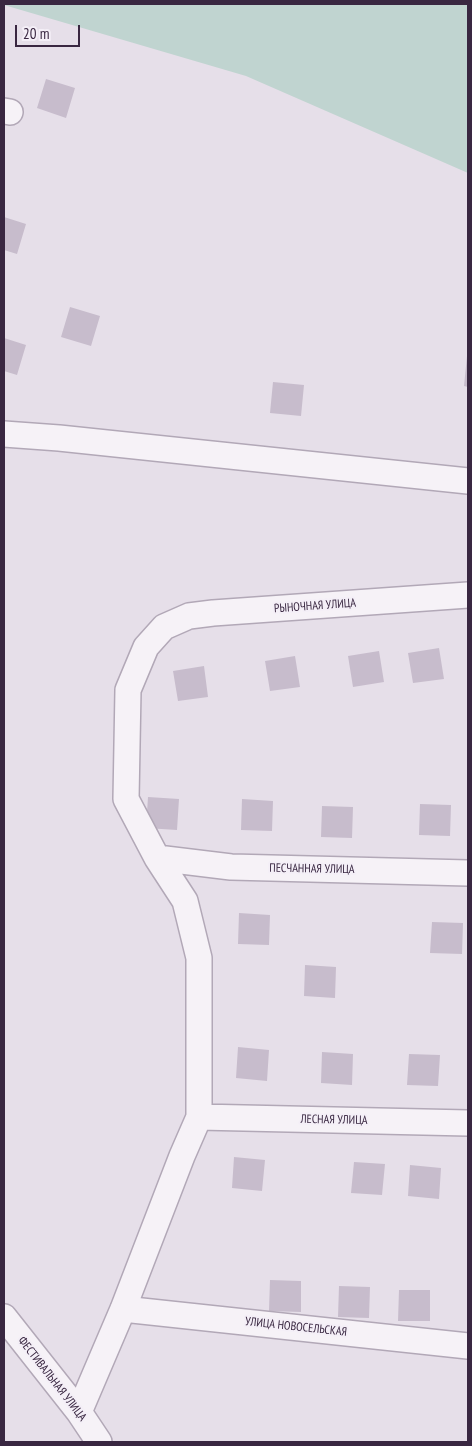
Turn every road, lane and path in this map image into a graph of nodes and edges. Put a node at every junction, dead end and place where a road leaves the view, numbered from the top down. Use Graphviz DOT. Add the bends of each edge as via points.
graph roads {
  1 [pos="4,434"];
  2 [pos="468,481"];
  3 [pos="468,595"];
  4 [pos="157,858"];
  5 [pos="468,873"];
  6 [pos="199,1118"];
  7 [pos="468,1124"];
  8 [pos="123,1309"];
  9 [pos="4,1317"];
  10 [pos="468,1346"];
  11 [pos="79,1412"];
  12 [pos="99,1442"];
  1 -- 2 [label="street"];
  3 -- 4 [label="street, РЫНОЧНАЯ УЛИЦА" via="213,613 190,616 164,627 146,647 128,690 126,799"];
  4 -- 5 [label="street, ПЕСЧАННАЯ УЛИЦА" via="231,867"];
  4 -- 6 [label="street" via="185,901 199,958"];
  6 -- 7 [label="street, ЛЕСНАЯ УЛИЦА"];
  6 -- 8 [label="street"];
  8 -- 10 [label="street, УЛИЦА НОВОСЕЛЬСКАЯ"];
  8 -- 11 [label="street"];
  9 -- 11 [label="street, ФЕСТИВАЛЬНАЯ УЛИЦА"];
  11 -- 12 [label="street, ФЕСТИВАЛЬНАЯ УЛИЦА"];
}
